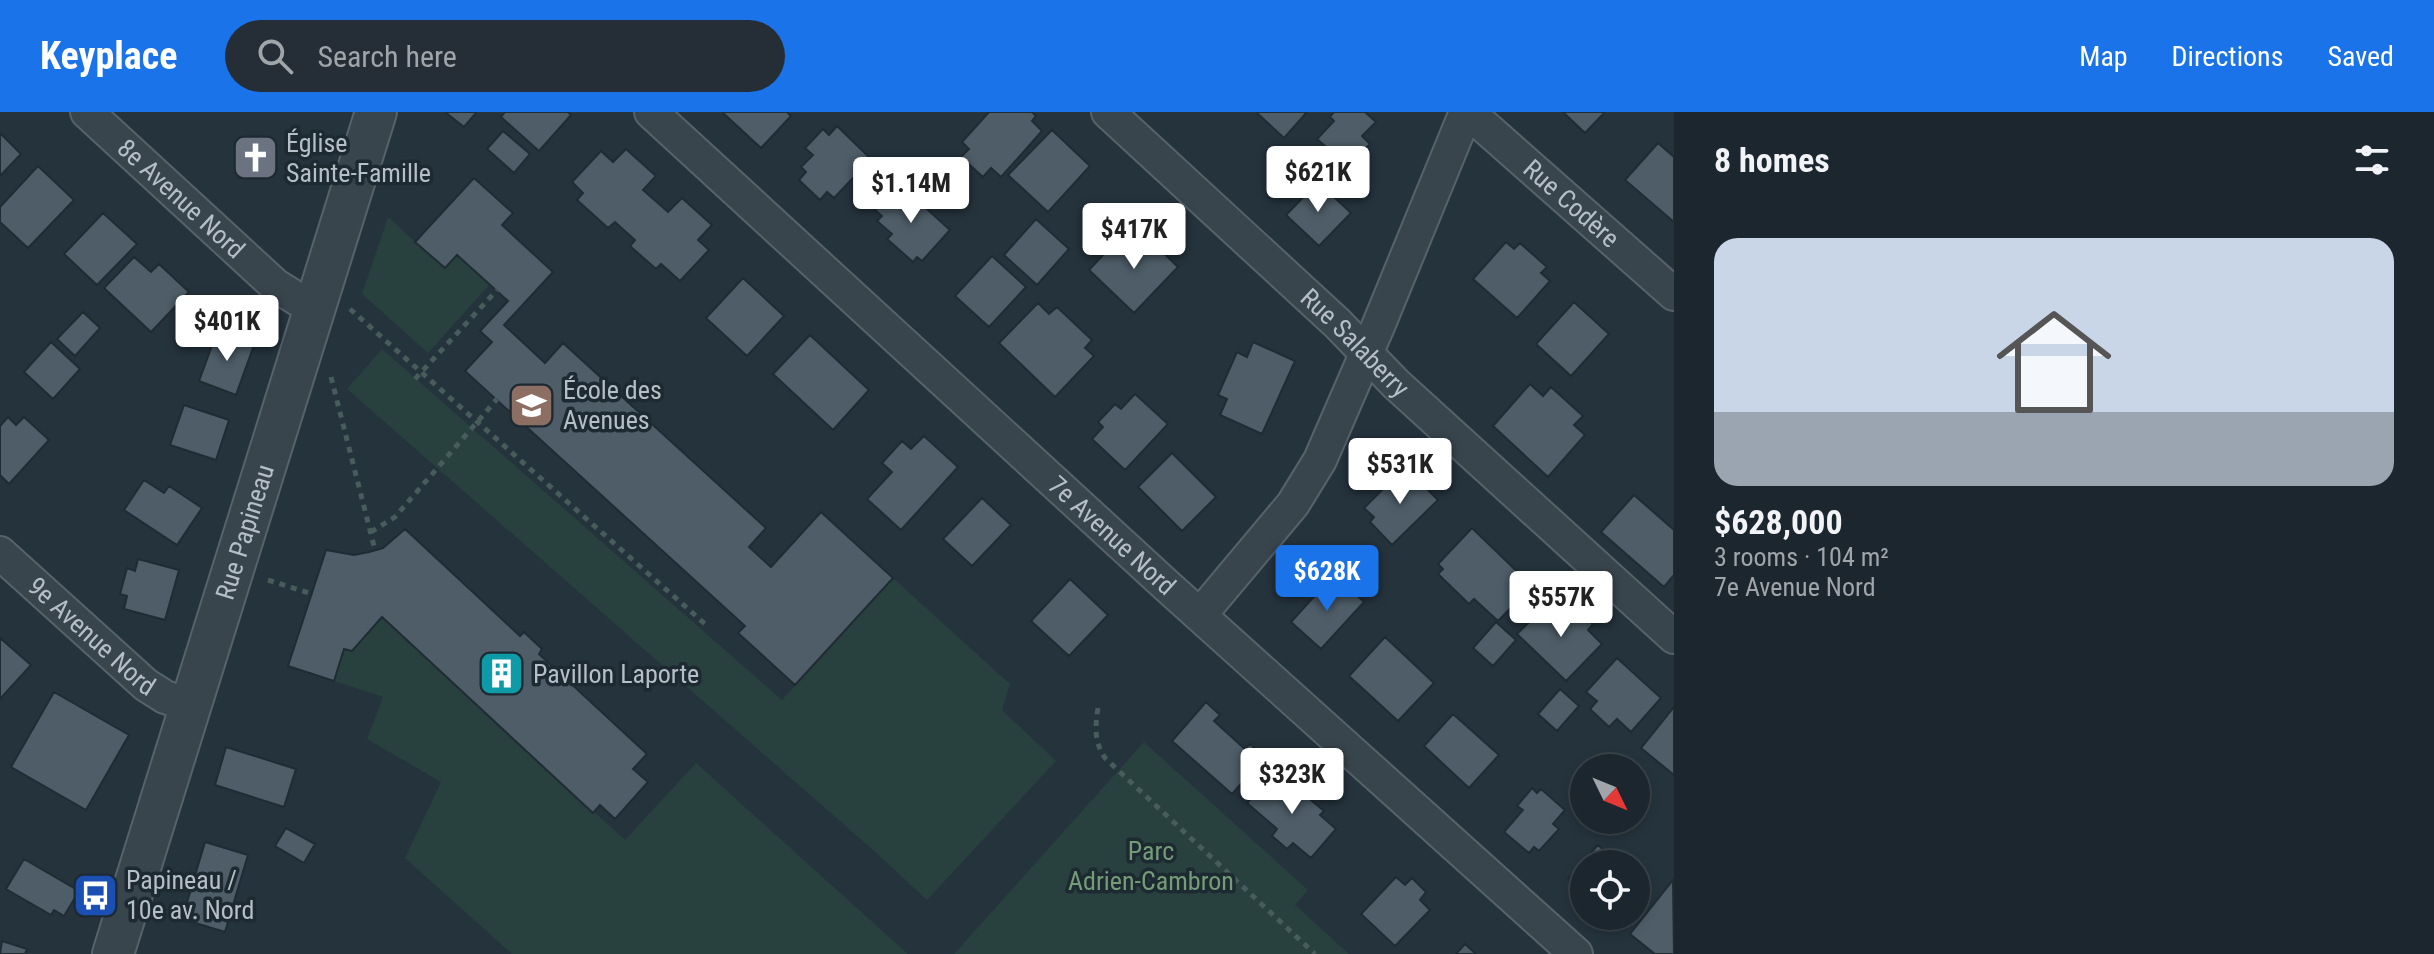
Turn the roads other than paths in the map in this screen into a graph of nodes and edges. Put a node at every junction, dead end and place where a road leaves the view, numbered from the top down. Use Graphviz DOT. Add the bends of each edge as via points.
graph roads {
  1 [pos="87,112"];
  2 [pos="376,112"];
  3 [pos="651,112"];
  4 [pos="1108,112"];
  5 [pos="1467,112"];
  6 [pos="1674,294"];
  7 [pos="332,309"];
  8 [pos="1366,353"];
  9 [pos="0,553"];
  10 [pos="1200,615"];
  11 [pos="1674,637"];
  12 [pos="191,706"];
  13 [pos="113,954"];
  14 [pos="1576,954"];
  1 -- 7 [label="street, 8e Avenue Nord" via="275,285"];
  2 -- 7 [label="street, Rue Papineau"];
  3 -- 10 [label="street, 7e Avenue Nord"];
  4 -- 8 [label="street, Rue Salaberry"];
  5 -- 6 [label="street, Rue Codère"];
  5 -- 8 [label="street"];
  7 -- 12 [label="street, Rue Papineau"];
  8 -- 10 [label="street" via="1309,480"];
  8 -- 11 [label="street, Rue Salaberry"];
  9 -- 12 [label="street, 9e Avenue Nord" via="146,685"];
  10 -- 14 [label="street, 7e Avenue Nord"];
  12 -- 13 [label="street, Rue Papineau"];
}
